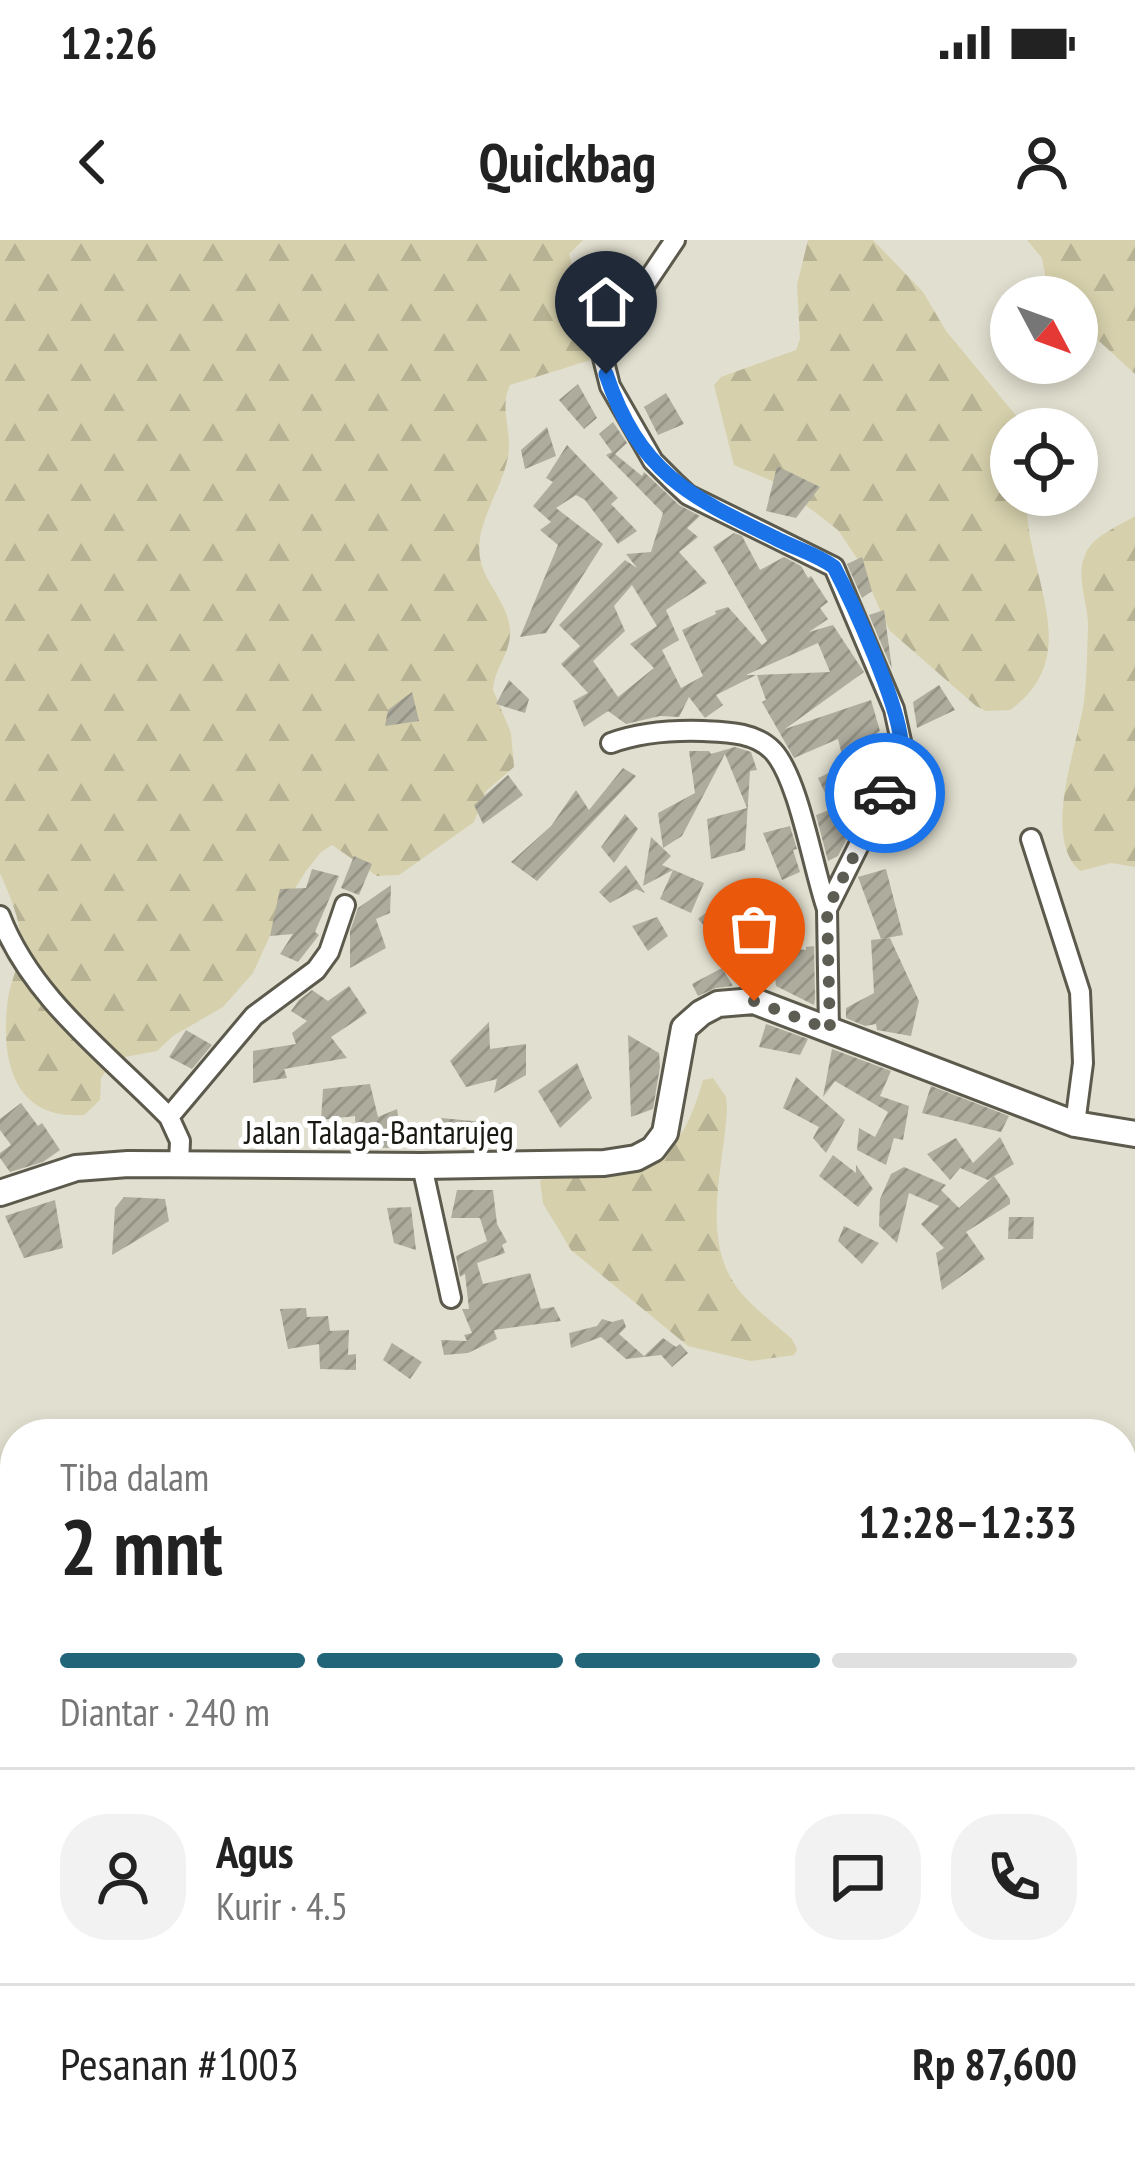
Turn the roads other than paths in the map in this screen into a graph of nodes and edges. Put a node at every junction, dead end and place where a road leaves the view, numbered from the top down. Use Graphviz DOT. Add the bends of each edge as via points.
graph roads {
  1 [pos="675,240"];
  2 [pos="610,742"];
  3 [pos="1031,839"];
  4 [pos="345,905"];
  5 [pos="827,910"];
  6 [pos="0,916"];
  7 [pos="830,1030"];
  8 [pos="169,1117"];
  9 [pos="1076,1124"];
  10 [pos="1135,1134"];
  11 [pos="179,1163"];
  12 [pos="422,1166"];
  13 [pos="0,1192"];
  14 [pos="451,1298"];
  1 -- 5 [label="street" via="607,341 610,386 653,461 688,495 834,567 894,709 898,767"];
  2 -- 5 [label="street" via="676,730 735,732 762,742 798,806"];
  3 -- 9 [label="street" via="1080,992"];
  4 -- 8 [label="street" via="316,970 254,1016"];
  5 -- 7 [label="street"];
  6 -- 8 [label="street" via="26,972"];
  7 -- 9 [label="main road, Jalan Talaga-Bantarujeg"];
  7 -- 12 [label="main road, Jalan Talaga-Bantarujeg" via="754,1001 718,1004 684,1028 665,1133 646,1154"];
  8 -- 11 [label="street"];
  9 -- 10 [label="main road, Jalan Talaga-Bantarujeg"];
  11 -- 12 [label="main road, Jalan Talaga-Bantarujeg"];
  11 -- 13 [label="main road, Jalan Talaga-Bantarujeg" via="76,1168"];
  12 -- 14 [label="street"];
}
